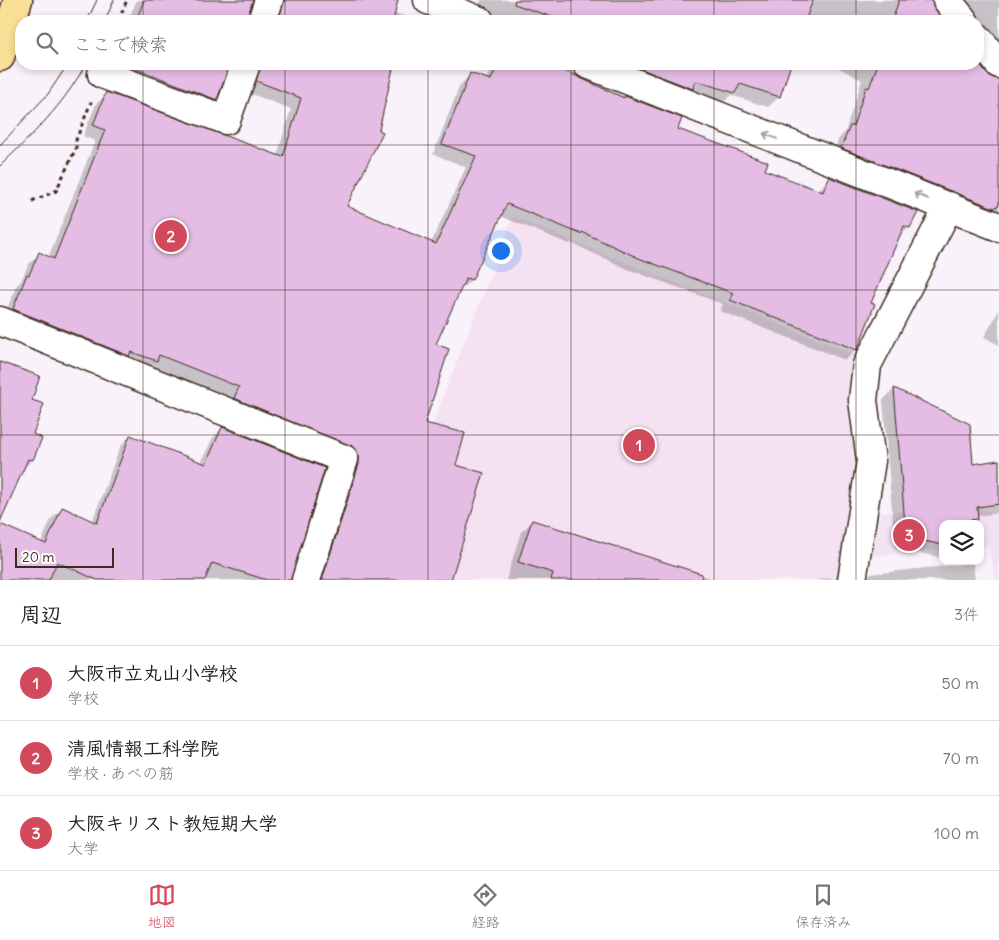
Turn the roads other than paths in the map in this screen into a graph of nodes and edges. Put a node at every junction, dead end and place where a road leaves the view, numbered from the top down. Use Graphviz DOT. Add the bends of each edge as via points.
graph roads {
  1 [pos="18,0"];
  2 [pos="269,0"];
  3 [pos="428,0"];
  4 [pos="947,0"];
  5 [pos="469,12"];
  6 [pos="264,15"];
  7 [pos="959,15"];
  8 [pos="984,45"];
  9 [pos="0,57"];
  10 [pos="999,64"];
  11 [pos="244,70"];
  12 [pos="603,70"];
  13 [pos="102,74"];
  14 [pos="949,206"];
  15 [pos="999,227"];
  16 [pos="0,321"];
  17 [pos="306,580"];
  18 [pos="852,580"];
  1 -- 9 [label="main road"];
  2 -- 6 [label="street"];
  3 -- 5 [label="street"];
  4 -- 7 [label="street"];
  8 -- 10 [label="street"];
  11 -- 13 [label="street" via="226,120"];
  14 -- 12 [label="street, one-way"];
  14 -- 15 [label="street"];
  14 -- 18 [label="street" via="868,365 862,400 871,461"];
  16 -- 17 [label="street" via="344,459"];
}
